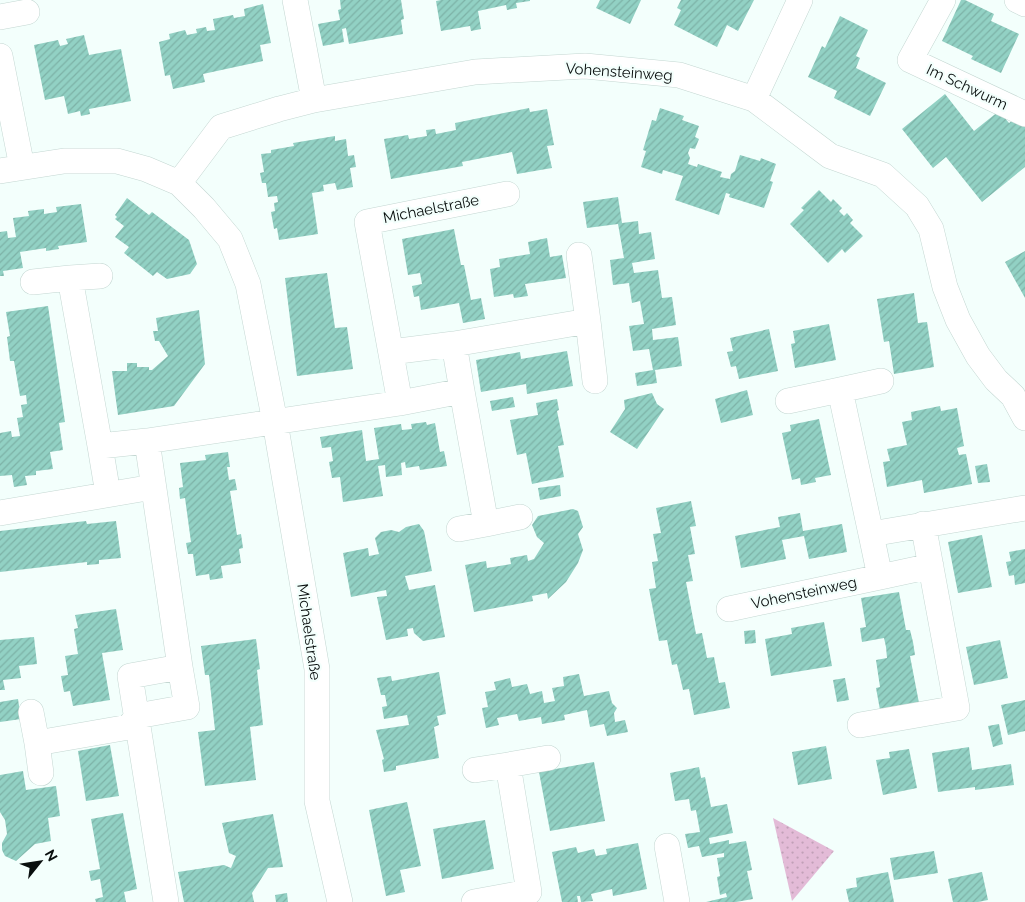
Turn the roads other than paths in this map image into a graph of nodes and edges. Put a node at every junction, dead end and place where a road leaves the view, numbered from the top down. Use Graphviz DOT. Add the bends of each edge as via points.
graph roads {
  1 [pos="295,0"];
  2 [pos="800,0"];
  3 [pos="943,0"];
  4 [pos="1016,0"];
  5 [pos="1025,4"];
  6 [pos="27,12"];
  7 [pos="0,17"];
  8 [pos="0,56"];
  9 [pos="754,99"];
  10 [pos="314,100"];
  11 [pos="1025,114"];
  12 [pos="11,169"];
  13 [pos="179,183"];
  14 [pos="507,194"];
  15 [pos="579,255"];
  16 [pos="100,276"];
  17 [pos="70,278"];
  18 [pos="33,282"];
  19 [pos="588,321"];
  20 [pos="454,344"];
  21 [pos="391,352"];
  22 [pos="881,380"];
  23 [pos="595,381"];
  24 [pos="840,390"];
  25 [pos="462,391"];
  26 [pos="788,401"];
  27 [pos="400,403"];
  28 [pos="1025,418"];
  29 [pos="275,422"];
  30 [pos="147,440"];
  31 [pos="100,446"];
  32 [pos="153,487"];
  33 [pos="108,494"];
  34 [pos="1025,508"];
  35 [pos="0,512"];
  36 [pos="520,518"];
  37 [pos="486,524"];
  38 [pos="923,524"];
  39 [pos="459,529"];
  40 [pos="871,534"];
  41 [pos="931,566"];
  42 [pos="880,578"];
  43 [pos="729,609"];
  44 [pos="180,667"];
  45 [pos="31,712"];
  46 [pos="137,716"];
  47 [pos="860,725"];
  48 [pos="37,743"];
  49 [pos="548,758"];
  50 [pos="508,765"];
  51 [pos="475,770"];
  52 [pos="41,773"];
  53 [pos="667,846"];
  54 [pos="530,897"];
  55 [pos="480,901"];
  56 [pos="166,902"];
  57 [pos="340,902"];
  58 [pos="677,902"];
  1 -- 10 [label="street"];
  2 -- 9 [label="street"];
  3 -- 11 [label="street, Im Schwurm" via="902,56"];
  4 -- 5 [label="street"];
  6 -- 7 [label="street"];
  8 -- 12 [label="street, Michaelstraße"];
  9 -- 10 [label="street, Vohensteinweg" via="679,75 585,66 475,72"];
  9 -- 28 [label="street, Vohensteinweg" via="830,156 883,175 918,206 931,229 945,287 958,320 978,356 1013,396"];
  10 -- 13 [label="street, Vohensteinweg" via="221,127"];
  12 -- 13 [label="street, Michaelstraße" via="64,161 117,161"];
  13 -- 29 [label="street, Michaelstraße" via="230,239 248,284"];
  14 -- 21 [label="street, Michaelstraße" via="367,222"];
  15 -- 19 [label="street"];
  16 -- 17 [label="street"];
  17 -- 18 [label="street"];
  17 -- 31 [label="street"];
  19 -- 20 [label="street"];
  19 -- 23 [label="street"];
  20 -- 21 [label="street"];
  20 -- 25 [label="street"];
  21 -- 27 [label="street, Michaelstraße"];
  22 -- 24 [label="street"];
  24 -- 26 [label="street"];
  24 -- 40 [label="street"];
  25 -- 27 [label="street"];
  25 -- 37 [label="street"];
  27 -- 29 [label="street"];
  29 -- 30 [label="street"];
  29 -- 57 [label="street, Michaelstraße" via="316,669 317,801"];
  30 -- 31 [label="street"];
  30 -- 32 [label="street"];
  31 -- 33 [label="street"];
  32 -- 33 [label="street"];
  32 -- 44 [label="street"];
  33 -- 35 [label="street"];
  34 -- 38 [label="street"];
  36 -- 37 [label="street"];
  37 -- 39 [label="street"];
  38 -- 40 [label="street"];
  38 -- 41 [label="street"];
  40 -- 42 [label="street"];
  41 -- 42 [label="street, Vohensteinweg"];
  41 -- 47 [label="street" via="968,706"];
  42 -- 43 [label="street, Vohensteinweg"];
  44 -- 46 [label="street" via="130,676"];
  44 -- 46 [label="street" via="187,707"];
  45 -- 48 [label="street"];
  46 -- 48 [label="street" via="129,727"];
  46 -- 56 [label="street"];
  48 -- 52 [label="street"];
  49 -- 50 [label="street"];
  50 -- 51 [label="street"];
  50 -- 54 [label="street"];
  53 -- 58 [label="street"];
  54 -- 55 [label="street"];
}
